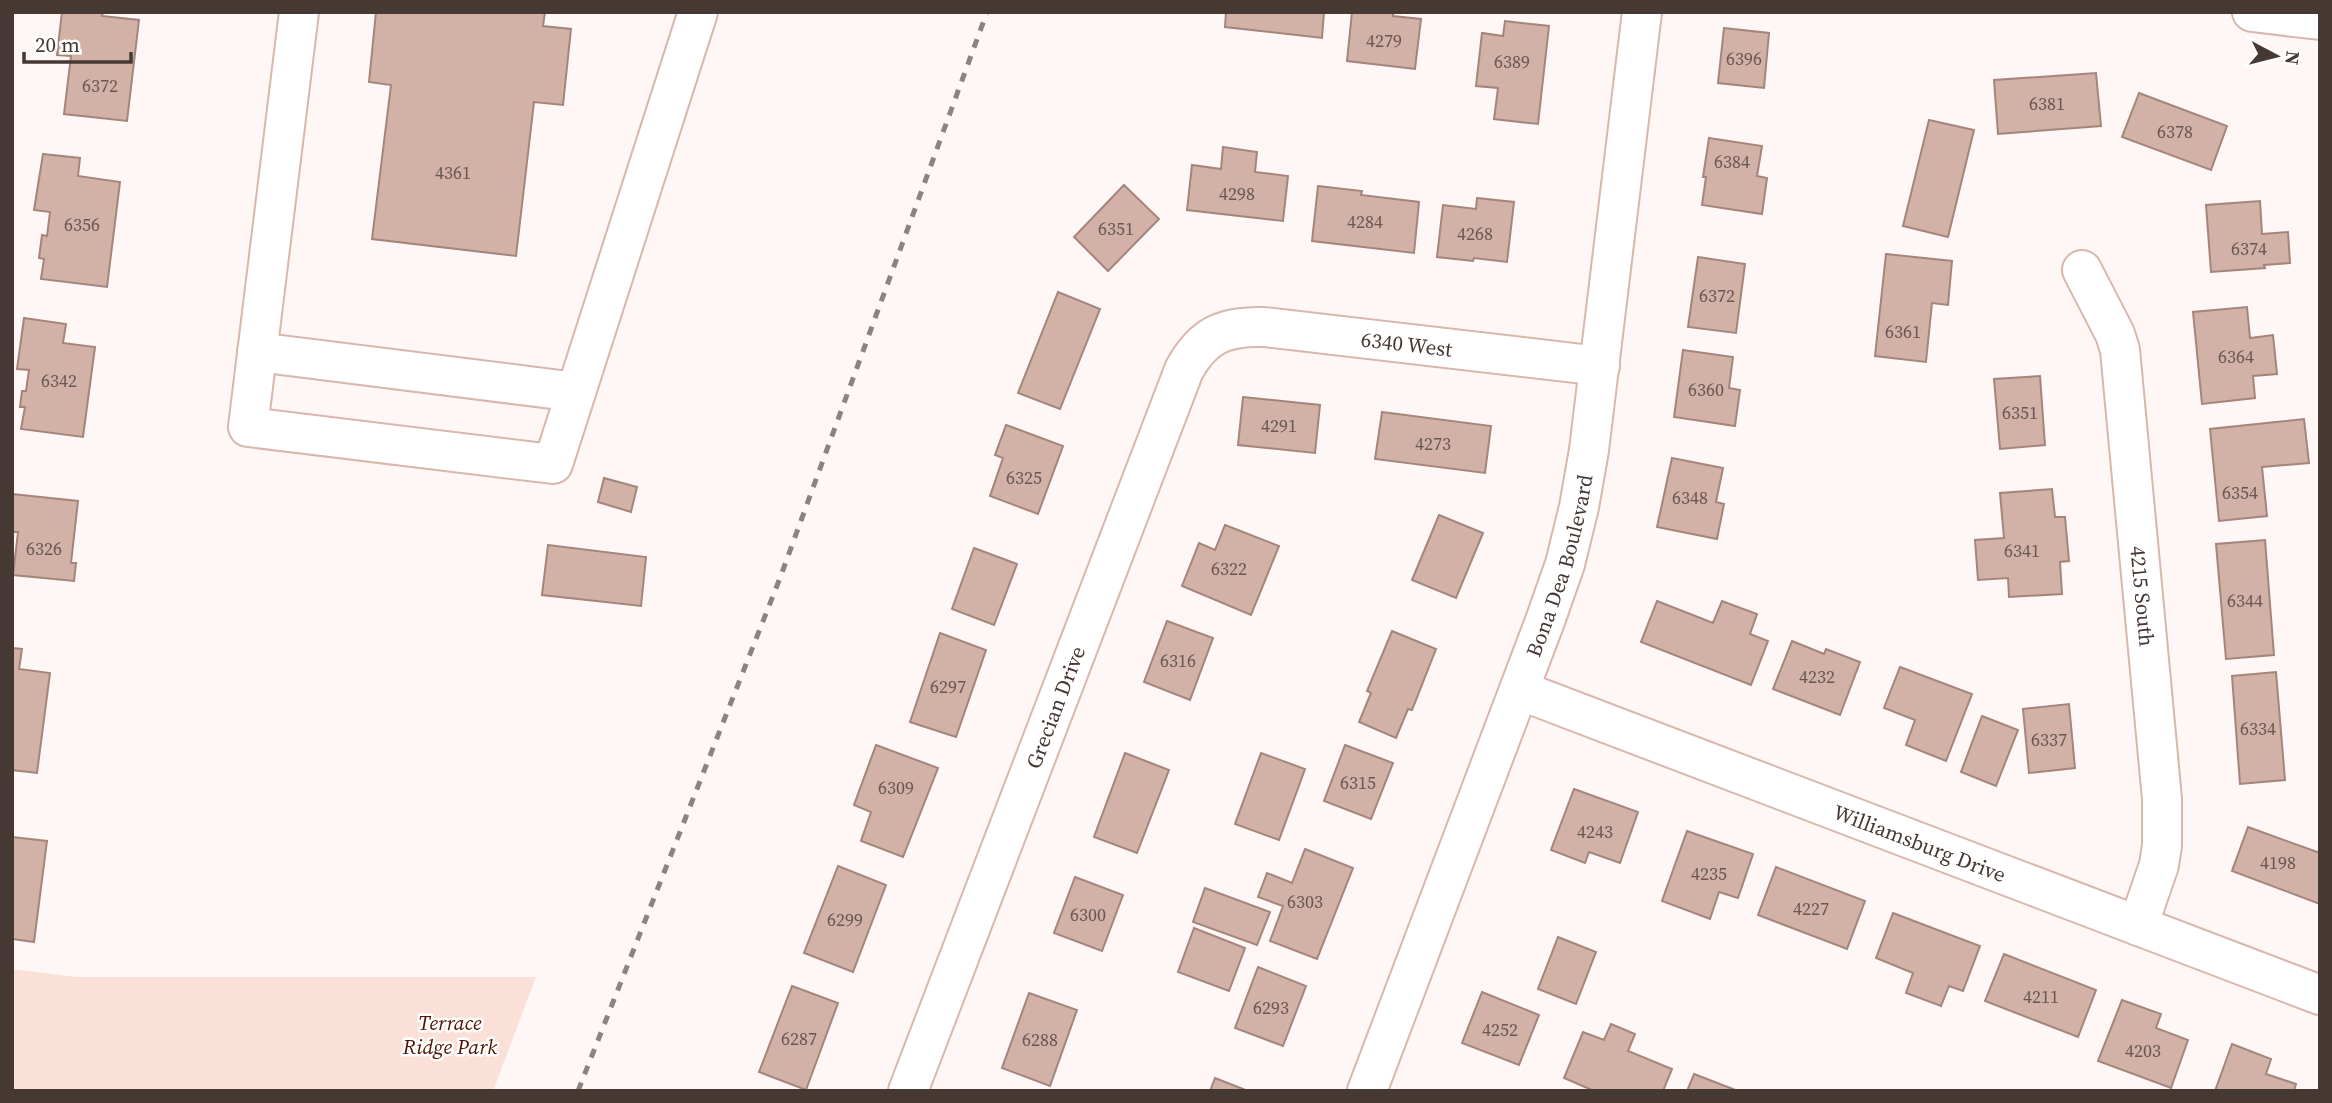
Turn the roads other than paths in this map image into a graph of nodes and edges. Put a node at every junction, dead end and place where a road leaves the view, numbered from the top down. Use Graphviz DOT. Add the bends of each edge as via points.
graph roads {
  1 [pos="299,12"];
  2 [pos="698,12"];
  3 [pos="1642,12"];
  4 [pos="2252,12"];
  5 [pos="2320,20"];
  6 [pos="2082,270"];
  7 [pos="1216,334"];
  8 [pos="257,352"];
  9 [pos="1600,366"];
  10 [pos="576,392"];
  11 [pos="1520,690"];
  12 [pos="2138,926"];
  13 [pos="2320,995"];
  14 [pos="908,1091"];
  15 [pos="1367,1091"];
  1 -- 8 [label="street"];
  2 -- 10 [label="street"];
  3 -- 9 [label="street, Bona Dea Boulevard"];
  4 -- 5 [label="street"];
  6 -- 12 [label="street, 4215 South" via="2120,350 2162,799 2161,855"];
  7 -- 9 [label="street, 6340 West" via="1264,327"];
  7 -- 14 [label="street, Grecian Drive" via="1192,355 1184,370"];
  8 -- 10 [label="street"];
  8 -- 10 [label="street" via="248,426 275,430 553,464"];
  9 -- 11 [label="street, Bona Dea Boulevard" via="1579,508 1565,564"];
  11 -- 12 [label="street, Williamsburg Drive"];
  11 -- 15 [label="street, Bona Dea Boulevard"];
  12 -- 13 [label="street, Williamsburg Drive"];
}
